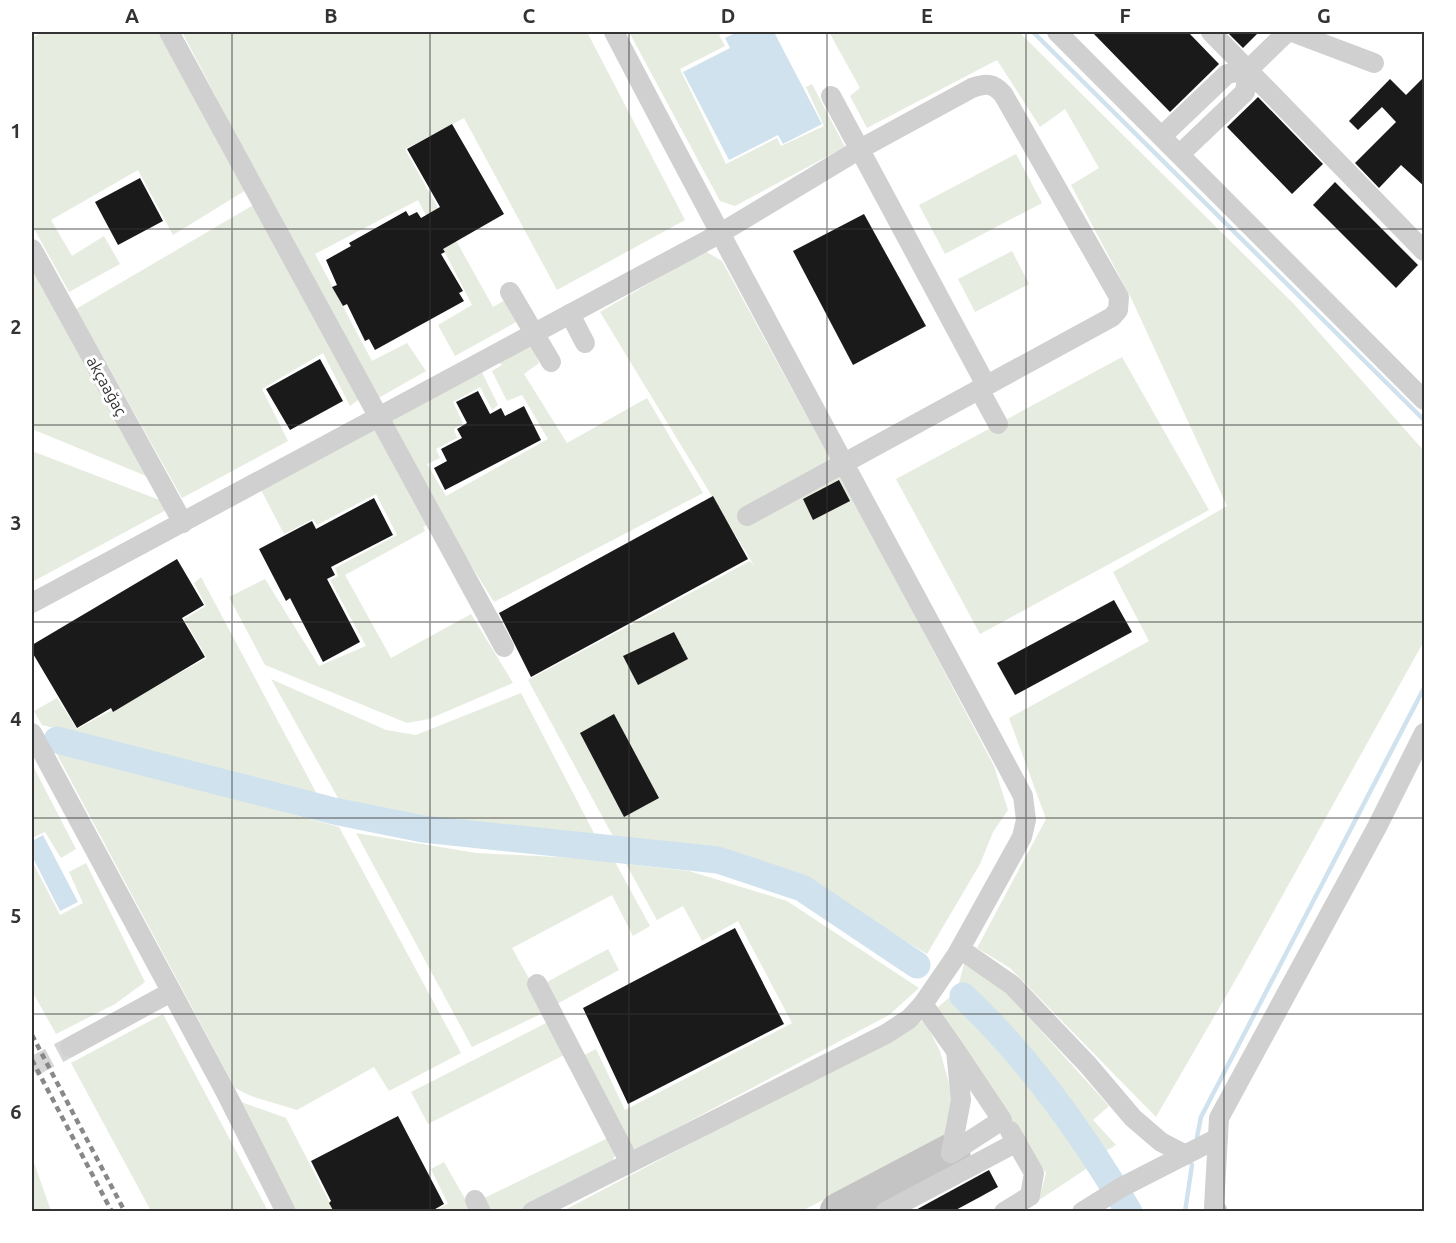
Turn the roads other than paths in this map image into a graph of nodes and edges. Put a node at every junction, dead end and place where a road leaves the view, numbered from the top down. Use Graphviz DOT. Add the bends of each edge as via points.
graph roads {
  1 [pos="169,32"];
  2 [pos="614,32"];
  3 [pos="1057,32"];
  4 [pos="1211,32"];
  5 [pos="1287,32"];
  6 [pos="1292,32"];
  7 [pos="1374,63"];
  8 [pos="1248,70"];
  9 [pos="831,96"];
  10 [pos="1162,136"];
  11 [pos="861,149"];
  12 [pos="1180,154"];
  13 [pos="718,234"];
  14 [pos="32,249"];
  15 [pos="1425,250"];
  16 [pos="510,292"];
  17 [pos="570,314"];
  18 [pos="535,333"];
  19 [pos="585,343"];
  20 [pos="551,362"];
  21 [pos="983,387"];
  22 [pos="1425,400"];
  23 [pos="379,417"];
  24 [pos="998,424"];
  25 [pos="845,462"];
  26 [pos="747,516"];
  27 [pos="183,523"];
  28 [pos="32,603"];
  29 [pos="504,647"];
  30 [pos="32,733"];
  31 [pos="1425,733"];
  32 [pos="960,950"];
  33 [pos="537,984"];
  34 [pos="171,992"];
  35 [pos="924,1004"];
  36 [pos="70,1047"];
  37 [pos="956,1051"];
  38 [pos="1002,1120"];
  39 [pos="1218,1138"];
  40 [pos="1017,1143"];
  41 [pos="1186,1155"];
  42 [pos="629,1161"];
  43 [pos="1090,1206"];
  44 [pos="286,1212"];
  45 [pos="532,1212"];
  46 [pos="885,1212"];
  47 [pos="1004,1212"];
  48 [pos="1218,1212"];
  1 -- 23 [label="street"];
  2 -- 13 [label="street"];
  3 -- 10 [label="street"];
  4 -- 8 [label="street"];
  5 -- 8 [label="street"];
  6 -- 7 [label="street"];
  8 -- 10 [label="street" via="1227,74"];
  8 -- 12 [label="street" via="1245,92"];
  8 -- 15 [label="street"];
  9 -- 11 [label="street"];
  10 -- 12 [label="street"];
  11 -- 13 [label="street"];
  11 -- 21 [label="street"];
  11 -- 21 [label="street" via="972,88 996,86 1119,297 1118,310 1112,317"];
  12 -- 22 [label="street"];
  13 -- 17 [label="street"];
  13 -- 25 [label="street"];
  14 -- 27 [label="street, akçaağaç"];
  16 -- 18 [label="street"];
  17 -- 18 [label="street"];
  17 -- 19 [label="street"];
  18 -- 20 [label="street"];
  18 -- 23 [label="street"];
  21 -- 24 [label="street"];
  21 -- 25 [label="street"];
  23 -- 27 [label="street"];
  23 -- 29 [label="street" via="435,536"];
  25 -- 26 [label="street"];
  25 -- 32 [label="street" via="1023,796 1026,820 1022,837"];
  27 -- 28 [label="street"];
  30 -- 34 [label="street"];
  31 -- 39 [label="street" via="1219,1118"];
  32 -- 35 [label="street"];
  32 -- 41 [label="street" via="1012,985 1133,1118 1161,1142"];
  33 -- 42 [label="street"];
  34 -- 36 [label="street"];
  34 -- 44 [label="street"];
  35 -- 37 [label="street"];
  35 -- 42 [label="street" via="886,1034"];
  37 -- 38 [label="street"];
  37 -- 38 [label="street" via="962,1100 951,1153"];
  38 -- 40 [label="street"];
  39 -- 41 [label="street"];
  39 -- 48 [label="street" via="1214,1208"];
  40 -- 46 [label="street"];
  40 -- 47 [label="street" via="1034,1173 1030,1197"];
  41 -- 43 [label="street"];
  42 -- 45 [label="street"];
}
